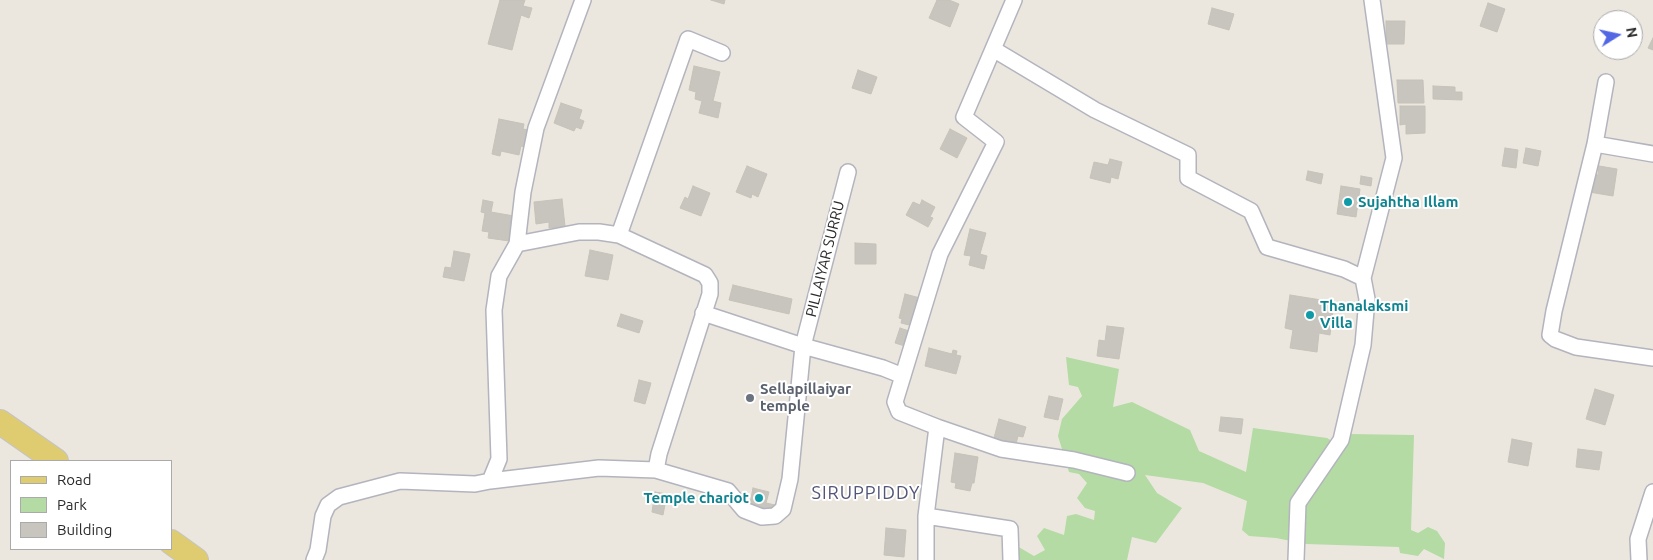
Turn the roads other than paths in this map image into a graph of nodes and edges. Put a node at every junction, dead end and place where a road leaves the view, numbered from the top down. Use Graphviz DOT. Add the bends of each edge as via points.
graph roads {
  1 [pos="583,0"];
  2 [pos="1014,0"];
  3 [pos="1372,0"];
  4 [pos="993,49"];
  5 [pos="722,53"];
  6 [pos="1606,82"];
  7 [pos="1594,144"];
  8 [pos="1653,154"];
  9 [pos="848,172"];
  10 [pos="618,235"];
  11 [pos="517,244"];
  12 [pos="1363,278"];
  13 [pos="703,313"];
  14 [pos="803,346"];
  15 [pos="1653,358"];
  16 [pos="903,376"];
  17 [pos="0,422"];
  18 [pos="936,427"];
  19 [pos="55,460"];
  20 [pos="656,470"];
  21 [pos="1127,473"];
  22 [pos="490,481"];
  23 [pos="1653,492"];
  24 [pos="926,516"];
  25 [pos="172,543"];
  26 [pos="196,560"];
  27 [pos="314,560"];
  28 [pos="926,560"];
  29 [pos="1011,560"];
  30 [pos="1296,560"];
  31 [pos="1639,560"];
  1 -- 11 [label="street" via="536,128"];
  2 -- 4 [label="street"];
  3 -- 12 [label="street" via="1394,158"];
  4 -- 12 [label="street" via="1094,110 1188,155 1188,178 1251,211 1268,247 1344,269"];
  4 -- 16 [label="street" via="964,117 996,142 940,254"];
  5 -- 10 [label="street" via="688,39"];
  6 -- 7 [label="street"];
  7 -- 8 [label="street"];
  7 -- 15 [label="street" via="1550,334 1576,347"];
  9 -- 14 [label="street, PILLAIYAR SURRU"];
  10 -- 11 [label="street" via="580,232"];
  10 -- 13 [label="street" via="705,275 710,283 710,294"];
  11 -- 22 [label="street" via="499,276 494,310 499,459"];
  12 -- 30 [label="street" via="1367,299 1363,345 1341,440 1298,503"];
  13 -- 14 [label="street"];
  13 -- 20 [label="street"];
  14 -- 16 [label="street"];
  14 -- 20 [label="street, PILLAIYAR SURRU" via="790,479 783,509 774,516 762,517 744,510 728,491"];
  16 -- 18 [label="street" via="895,402 899,412"];
  17 -- 19 [label="main road"];
  18 -- 21 [label="street" via="1001,449 1074,460"];
  18 -- 24 [label="street"];
  20 -- 22 [label="street, PILLAIYAR SURRU" via="599,468"];
  22 -- 27 [label="street, PILLAIYAR SURRU" via="475,484 400,481 339,497 328,505 323,516"];
  23 -- 31 [label="street" via="1638,539"];
  24 -- 28 [label="street"];
  24 -- 29 [label="street" via="1010,529"];
  25 -- 26 [label="main road"];
}
